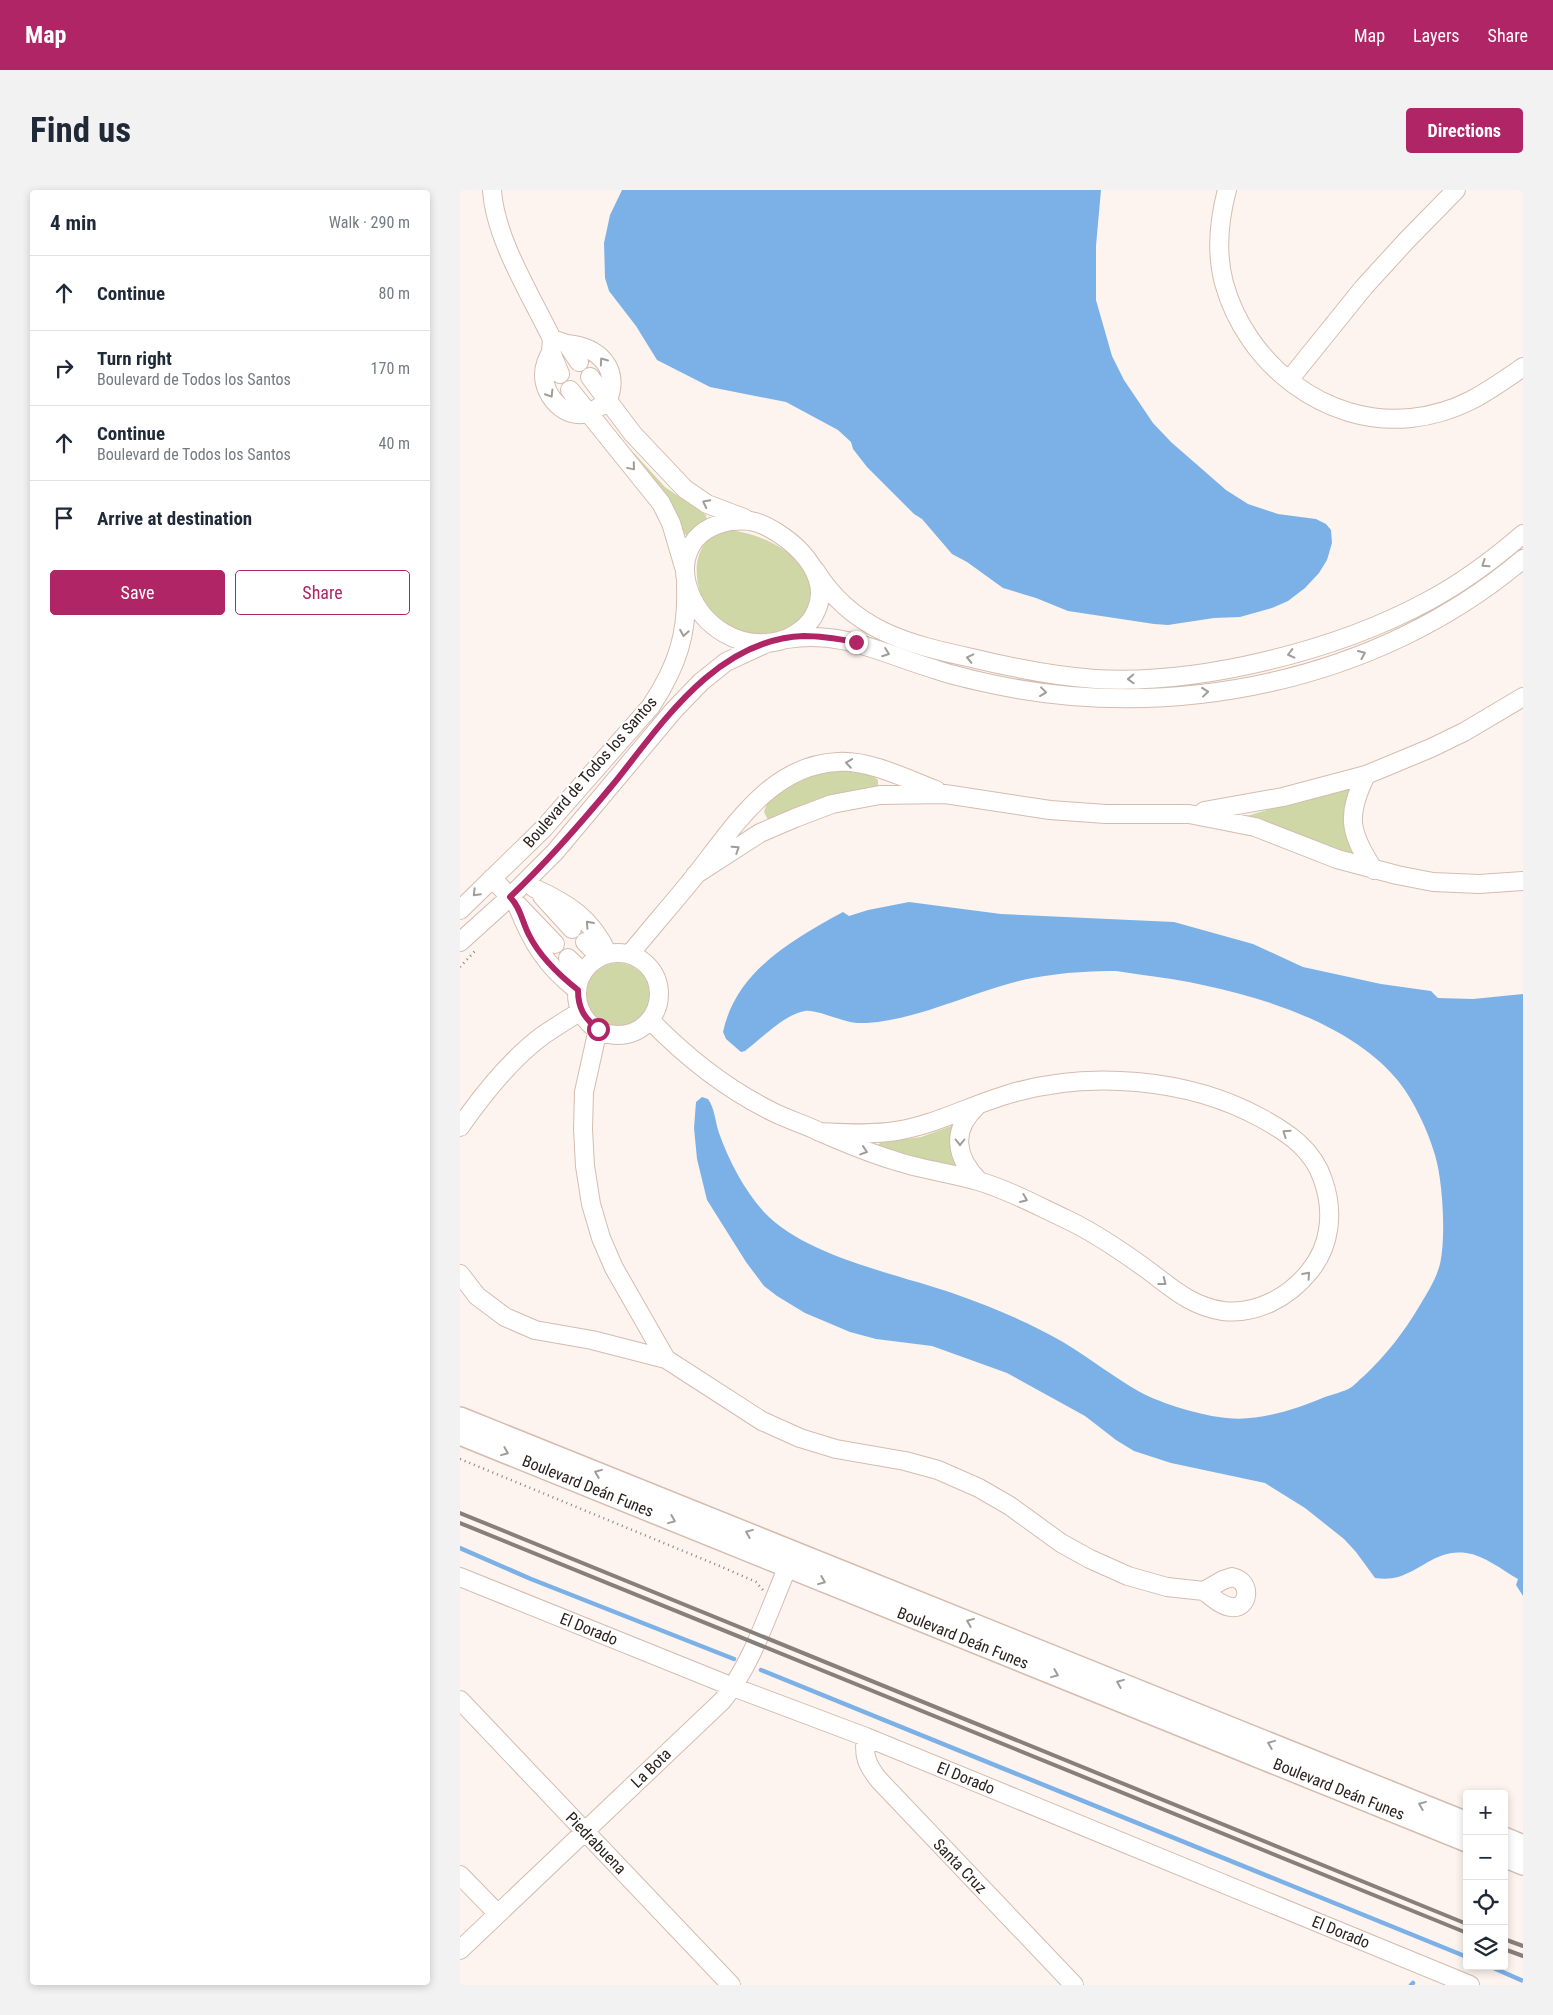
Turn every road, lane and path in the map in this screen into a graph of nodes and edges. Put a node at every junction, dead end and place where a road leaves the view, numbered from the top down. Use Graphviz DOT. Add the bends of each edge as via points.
graph roads {
  1 [pos="1227,190"];
  2 [pos="1456,190"];
  3 [pos="491,194"];
  4 [pos="557,345"];
  5 [pos="579,362"];
  6 [pos="1523,367"];
  7 [pos="560,374"];
  8 [pos="590,378"];
  9 [pos="1288,380"];
  10 [pos="570,390"];
  11 [pos="608,400"];
  12 [pos="587,414"];
  13 [pos="633,434"];
  14 [pos="617,449"];
  15 [pos="752,521"];
  16 [pos="1523,534"];
  17 [pos="1523,559"];
  18 [pos="814,570"];
  19 [pos="685,576"];
  20 [pos="787,639"];
  21 [pos="765,644"];
  22 [pos="1523,697"];
  23 [pos="882,770"];
  24 [pos="1366,775"];
  25 [pos="945,794"];
  26 [pos="880,795"];
  27 [pos="747,811"];
  28 [pos="1189,814"];
  29 [pos="760,834"];
  30 [pos="509,862"];
  31 [pos="1374,870"];
  32 [pos="695,875"];
  33 [pos="492,878"];
  34 [pos="1523,882"];
  35 [pos="531,884"];
  36 [pos="514,901"];
  37 [pos="460,910"];
  38 [pos="558,914"];
  39 [pos="572,929"];
  40 [pos="542,930"];
  41 [pos="460,942"];
  42 [pos="585,942"];
  43 [pos="555,944"];
  44 [pos="630,954"];
  45 [pos="604,956"];
  46 [pos="568,958"];
  47 [pos="580,982"];
  48 [pos="581,1011"];
  49 [pos="650,1020"];
  50 [pos="598,1029"];
  51 [pos="979,1104"];
  52 [pos="460,1127"];
  53 [pos="819,1132"];
  54 [pos="978,1181"];
  55 [pos="460,1274"];
  56 [pos="666,1359"];
  57 [pos="460,1418"];
  58 [pos="460,1434"];
  59 [pos="460,1459"];
  60 [pos="790,1559"];
  61 [pos="460,1577"];
  62 [pos="1204,1590"];
  63 [pos="771,1604"];
  64 [pos="733,1687"];
  65 [pos="460,1700"];
  66 [pos="866,1737"];
  67 [pos="1463,1821"];
  68 [pos="585,1832"];
  69 [pos="1463,1839"];
  70 [pos="1508,1840"];
  71 [pos="1523,1846"];
  72 [pos="1508,1858"];
  73 [pos="1523,1864"];
  74 [pos="460,1875"];
  75 [pos="498,1914"];
  76 [pos="460,1950"];
  77 [pos="1447,1981"];
  78 [pos="731,1985"];
  79 [pos="1074,1985"];
  80 [pos="1470,1985"];
  1 -- 9 [label="street" via="1221,212 1219,249 1224,283 1245,333 1266,361"];
  2 -- 9 [label="street" via="1364,287"];
  3 -- 4 [label="street" via="504,237"];
  4 -- 5 [label="street"];
  4 -- 7 [label="street"];
  11 -- 4 [label="street, one-way" via="612,382 606,364 595,352 577,345"];
  4 -- 12 [label="street, one-way" via="546,363 546,389 568,412"];
  6 -- 9 [label="street" via="1466,404 1410,418 1350,412 1320,402"];
  8 -- 11 [label="street"];
  10 -- 12 [label="street"];
  11 -- 12 [label="street"];
  11 -- 13 [label="street"];
  12 -- 14 [label="street"];
  13 -- 14 [label="street"];
  15 -- 13 [label="street, one-way" via="694,496"];
  14 -- 19 [label="street, one-way" via="664,509 678,544"];
  15 -- 18 [label="street" via="790,541"];
  15 -- 19 [label="street" via="716,524 695,541 689,551"];
  16 -- 18 [label="street, one-way" via="1489,562 1430,600 1350,635 1295,653 1212,671 1129,679 1095,679 1024,670 908,641 857,617 830,593"];
  20 -- 17 [label="street, one-way" via="821,637 856,642 935,670 1041,692 1134,698 1221,691 1272,682 1346,661 1449,612"];
  18 -- 20 [label="street" via="820,585 817,609 803,629"];
  19 -- 21 [label="street" via="699,611 712,626 728,636"];
  19 -- 30 [label="street, Boulevard de Todos los Santos, one-way" via="687,609 684,635 663,688 651,706 544,828"];
  20 -- 21 [label="street"];
  21 -- 35 [label="street, Boulevard de Todos los Santos" via="726,662 701,682 674,710"];
  22 -- 24 [label="street" via="1464,732"];
  23 -- 25 [label="street"];
  23 -- 26 [label="street"];
  23 -- 27 [label="street, one-way" via="839,761 814,765 790,774 770,787"];
  24 -- 28 [label="street" via="1283,797"];
  24 -- 31 [label="street" via="1356,796 1352,816 1360,849"];
  25 -- 26 [label="street"];
  25 -- 28 [label="street" via="1106,814"];
  26 -- 29 [label="street" via="832,804"];
  27 -- 29 [label="street"];
  27 -- 32 [label="street"];
  28 -- 31 [label="street" via="1255,826 1337,859"];
  32 -- 29 [label="street, one-way"];
  30 -- 33 [label="street, Boulevard de Todos los Santos"];
  30 -- 35 [label="street"];
  31 -- 34 [label="street" via="1433,882"];
  32 -- 44 [label="street"];
  33 -- 36 [label="street"];
  33 -- 37 [label="street, Boulevard de Todos los Santos, one-way"];
  35 -- 36 [label="street, Boulevard de Todos los Santos"];
  35 -- 38 [label="street"];
  45 -- 35 [label="street, one-way" via="590,924 572,908"];
  36 -- 40 [label="street"];
  36 -- 41 [label="street, Boulevard de Todos los Santos"];
  36 -- 47 [label="street" via="539,952 566,981"];
  38 -- 39 [label="street"];
  38 -- 40 [label="street"];
  40 -- 43 [label="street"];
  42 -- 45 [label="street"];
  44 -- 45 [label="street"];
  44 -- 49 [label="street" via="652,970 658,982 660,995"];
  45 -- 47 [label="street" via="590,964"];
  46 -- 47 [label="street"];
  47 -- 48 [label="street" via="578,1000"];
  48 -- 50 [label="street"];
  48 -- 52 [label="street" via="542,1036 516,1059 474,1106"];
  49 -- 50 [label="street" via="631,1033 620,1035"];
  49 -- 53 [label="street" via="672,1043 721,1082 772,1111"];
  50 -- 56 [label="street" via="584,1092 583,1120 585,1166 592,1204 601,1238 614,1268"];
  51 -- 53 [label="street" via="926,1124 896,1131 863,1134"];
  51 -- 54 [label="street, one-way" via="967,1115 960,1136 962,1160"];
  54 -- 51 [label="street, one-way" via="1079,1226 1120,1251 1181,1296 1226,1311 1254,1309 1275,1301 1296,1286 1312,1270 1324,1246 1330,1221 1329,1196 1321,1173 1306,1150 1287,1132 1210,1096 1152,1084 1101,1080 1050,1084"];
  53 -- 54 [label="street, one-way" via="899,1162"];
  55 -- 56 [label="street" via="477,1296 505,1317 535,1330 592,1340"];
  56 -- 62 [label="street" via="770,1425 800,1438 836,1449 938,1470 1010,1506 1090,1559 1128,1576 1167,1586"];
  60 -- 57 [label="main road, Boulevard Deán Funes, one-way"];
  58 -- 60 [label="main road, Boulevard Deán Funes, one-way"];
  59 -- 63 [label="path" via="739,1574 756,1582"];
  60 -- 63 [label="street, La Bota"];
  67 -- 60 [label="main road, Boulevard Deán Funes, one-way"];
  60 -- 69 [label="main road, Boulevard Deán Funes, one-way"];
  61 -- 64 [label="street, El Dorado"];
  63 -- 64 [label="street, La Bota"];
  64 -- 66 [label="street, El Dorado"];
  64 -- 68 [label="street, La Bota"];
  65 -- 68 [label="street, Piedrabuena"];
  66 -- 77 [label="street, El Dorado"];
  66 -- 79 [label="street, Santa Cruz" via="864,1752 867,1766"];
  68 -- 75 [label="street, La Bota"];
  68 -- 78 [label="street, Piedrabuena"];
  70 -- 71 [label="main road"];
  72 -- 73 [label="main road"];
  74 -- 75 [label="street"];
  75 -- 76 [label="street, La Bota"];
  77 -- 80 [label="street, El Dorado"];
}
